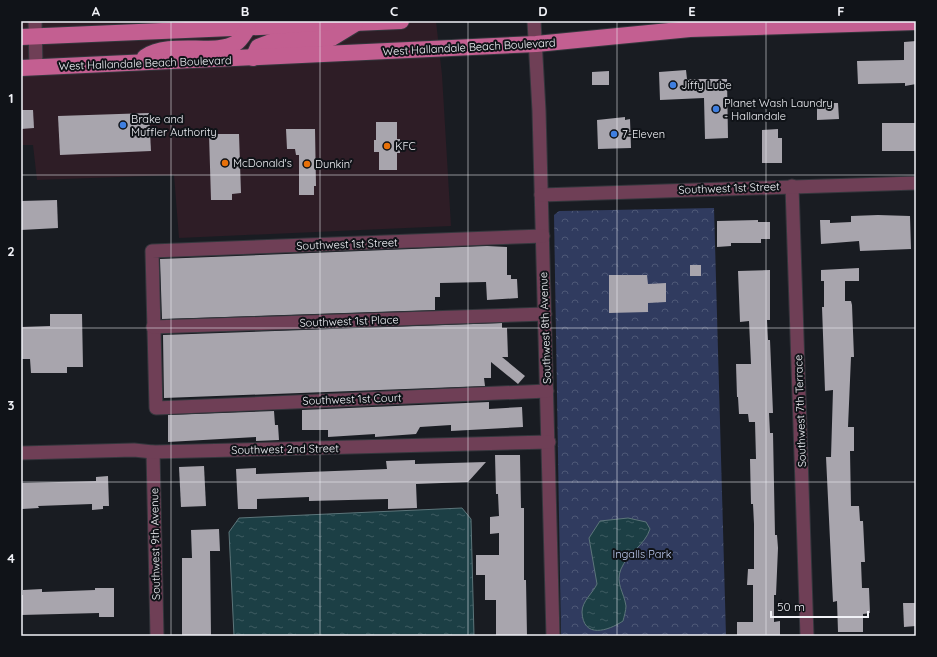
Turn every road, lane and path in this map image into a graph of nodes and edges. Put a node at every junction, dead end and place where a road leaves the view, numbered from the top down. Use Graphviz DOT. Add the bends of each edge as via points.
graph roads {
  1 [pos="401,21"];
  2 [pos="534,21"];
  3 [pos="916,22"];
  4 [pos="356,23"];
  5 [pos="248,28"];
  6 [pos="31,32"];
  7 [pos="536,44"];
  8 [pos="253,58"];
  9 [pos="137,63"];
  10 [pos="29,68"];
  11 [pos="916,183"];
  12 [pos="792,186"];
  13 [pos="542,195"];
  14 [pos="543,236"];
  15 [pos="545,314"];
  16 [pos="153,328"];
  17 [pos="547,391"];
  18 [pos="549,442"];
  19 [pos="153,452"];
  20 [pos="21,453"];
  21 [pos="157,636"];
  22 [pos="553,636"];
  23 [pos="807,636"];
  1 -- 4 [label="main road"];
  2 -- 7 [label="street, Southwest 8th Avenue"];
  3 -- 7 [label="main road, West Hallandale Beach Boulevard" via="690,28"];
  4 -- 5 [label="main road"];
  4 -- 8 [label="main road" via="332,38 271,42 258,47"];
  5 -- 6 [label="main road"];
  5 -- 9 [label="main road" via="237,42 226,47 175,48 152,53"];
  6 -- 10 [label="street"];
  7 -- 8 [label="main road, West Hallandale Beach Boulevard"];
  7 -- 13 [label="street, Southwest 8th Avenue"];
  8 -- 9 [label="main road, West Hallandale Beach Boulevard"];
  9 -- 10 [label="main road, West Hallandale Beach Boulevard"];
  11 -- 12 [label="street, Southwest 1st Street"];
  12 -- 13 [label="street, Southwest 1st Street"];
  12 -- 23 [label="street, Southwest 7th Terrace"];
  13 -- 14 [label="street, Southwest 8th Avenue"];
  14 -- 15 [label="street, Southwest 8th Avenue"];
  14 -- 16 [label="street, Southwest 1st Street" via="152,251"];
  15 -- 16 [label="street, Southwest 1st Place"];
  15 -- 17 [label="street, Southwest 8th Avenue"];
  16 -- 17 [label="street, Southwest 1st Court" via="156,408"];
  17 -- 18 [label="street, Southwest 8th Avenue"];
  18 -- 19 [label="street, Southwest 2nd Street"];
  18 -- 22 [label="street, Southwest 8th Avenue"];
  19 -- 20 [label="street, Southwest 2nd Street" via="134,450"];
  19 -- 21 [label="street, Southwest 9th Avenue"];
}
